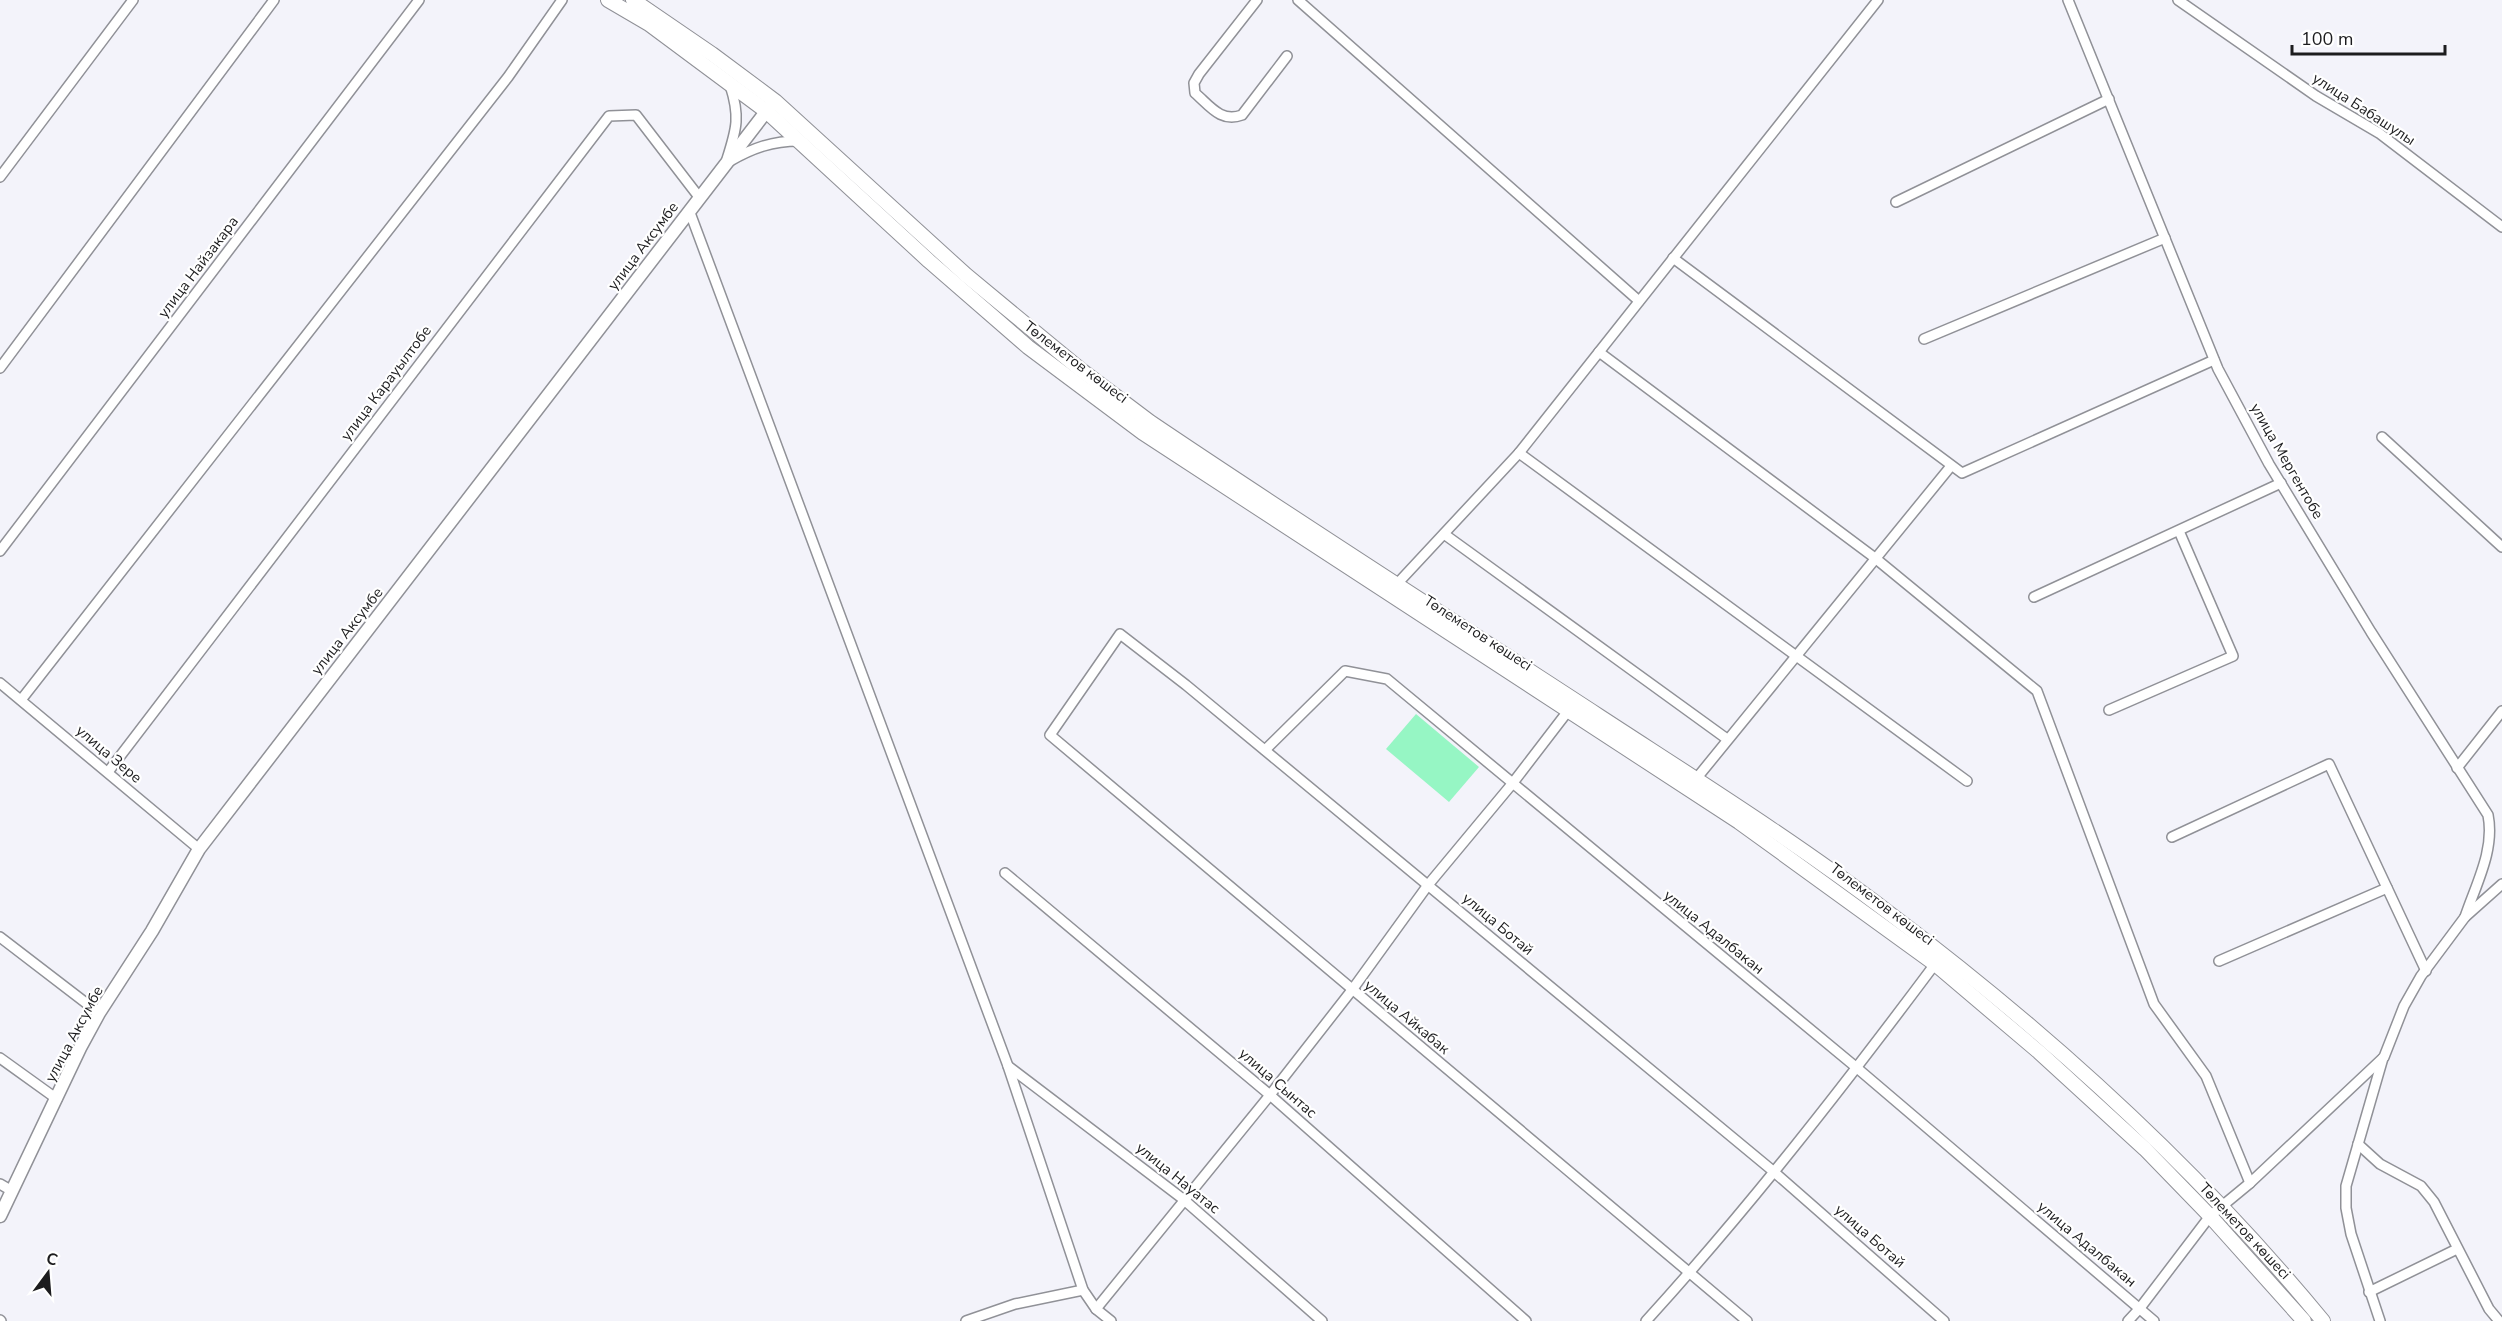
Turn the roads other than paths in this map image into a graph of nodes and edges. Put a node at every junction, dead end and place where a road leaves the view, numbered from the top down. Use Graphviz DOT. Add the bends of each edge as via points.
graph roads {
  1 [pos="133,0"];
  2 [pos="274,0"];
  3 [pos="418,0"];
  4 [pos="562,0"];
  5 [pos="608,0"];
  6 [pos="633,0"];
  7 [pos="1257,0"];
  8 [pos="1298,0"];
  9 [pos="1878,0"];
  10 [pos="2068,0"];
  11 [pos="2178,0"];
  12 [pos="1287,56"];
  13 [pos="729,83"];
  14 [pos="2109,99"];
  15 [pos="771,106"];
  16 [pos="800,141"];
  17 [pos="725,164"];
  18 [pos="0,177"];
  19 [pos="699,197"];
  20 [pos="1896,202"];
  21 [pos="689,210"];
  22 [pos="2502,227"];
  23 [pos="2165,238"];
  24 [pos="1673,258"];
  25 [pos="1639,301"];
  26 [pos="1924,339"];
  27 [pos="1599,352"];
  28 [pos="2214,360"];
  29 [pos="0,368"];
  30 [pos="2382,437"];
  31 [pos="1519,453"];
  32 [pos="1951,466"];
  33 [pos="2281,483"];
  34 [pos="2179,531"];
  35 [pos="1444,534"];
  36 [pos="2502,547"];
  37 [pos="0,551"];
  38 [pos="1875,558"];
  39 [pos="1397,584"];
  40 [pos="2034,597"];
  41 [pos="1795,657"];
  42 [pos="0,684"];
  43 [pos="21,700"];
  44 [pos="2109,710"];
  45 [pos="1568,711"];
  46 [pos="2502,711"];
  47 [pos="1050,735"];
  48 [pos="1727,740"];
  49 [pos="1265,750"];
  50 [pos="1643,752"];
  51 [pos="2457,768"];
  52 [pos="108,772"];
  53 [pos="1696,779"];
  54 [pos="1967,781"];
  55 [pos="1512,784"];
  56 [pos="2172,837"];
  57 [pos="199,849"];
  58 [pos="1005,873"];
  59 [pos="1428,885"];
  60 [pos="2502,885"];
  61 [pos="2387,888"];
  62 [pos="2465,916"];
  63 [pos="0,937"];
  64 [pos="2219,961"];
  65 [pos="1935,964"];
  66 [pos="2426,971"];
  67 [pos="1352,990"];
  68 [pos="99,1013"];
  69 [pos="2384,1057"];
  70 [pos="0,1058"];
  71 [pos="1008,1066"];
  72 [pos="1857,1068"];
  73 [pos="1270,1095"];
  74 [pos="57,1099"];
  75 [pos="2358,1144"];
  76 [pos="1773,1171"];
  77 [pos="2250,1183"];
  78 [pos="0,1184"];
  79 [pos="12,1191"];
  80 [pos="1184,1199"];
  81 [pos="2215,1211"];
  82 [pos="0,1216"];
  83 [pos="2457,1249"];
  84 [pos="1688,1274"];
  85 [pos="1083,1290"];
  86 [pos="2369,1292"];
  87 [pos="2140,1308"];
  88 [pos="1096,1309"];
  89 [pos="966,1321"];
  90 [pos="1111,1321"];
  91 [pos="1322,1321"];
  92 [pos="1526,1321"];
  93 [pos="1646,1321"];
  94 [pos="1747,1321"];
  95 [pos="1944,1321"];
  96 [pos="2128,1321"];
  97 [pos="2154,1321"];
  98 [pos="2304,1321"];
  99 [pos="2323,1321"];
  100 [pos="2380,1321"];
  101 [pos="2499,1321"];
  1 -- 18 [label="street"];
  2 -- 29 [label="street"];
  3 -- 37 [label="street, улица Найзакара"];
  4 -- 43 [label="street" via="508,77"];
  5 -- 13 [label="main road, Төлеметов көшесі" via="649,24"];
  6 -- 15 [label="main road, Төлеметов көшесі" via="703,47"];
  7 -- 12 [label="street" via="1199,74 1194,83 1196,93 1221,116 1232,119 1242,115"];
  8 -- 25 [label="street"];
  9 -- 24 [label="street"];
  10 -- 14 [label="street, улица Мергентобе"];
  11 -- 22 [label="street, улица Бабашулы" via="2316,96 2379,134"];
  13 -- 15 [label="main road, Төлеметов көшесі"];
  13 -- 17 [label="street" via="737,108"];
  14 -- 20 [label="street"];
  14 -- 23 [label="street, улица Мергентобе"];
  15 -- 16 [label="main road, Төлеметов көшесі"];
  15 -- 17 [label="main road, улица Аксумбе"];
  15 -- 39 [label="main road, Төлеметов көшесі" via="1081,370 1150,422"];
  16 -- 17 [label="street" via="761,145"];
  16 -- 45 [label="main road, Төлеметов көшесі" via="928,261 1028,347 1143,433"];
  17 -- 19 [label="main road, улица Аксумбе"];
  19 -- 21 [label="main road, улица Аксумбе"];
  19 -- 52 [label="street, улица Карауылтобе" via="636,115 609,116"];
  21 -- 57 [label="main road, улица Аксумбе"];
  21 -- 71 [label="street"];
  23 -- 26 [label="street"];
  23 -- 28 [label="street, улица Мергентобе"];
  24 -- 25 [label="street"];
  24 -- 32 [label="street"];
  25 -- 27 [label="street"];
  27 -- 31 [label="street"];
  27 -- 38 [label="street"];
  28 -- 32 [label="street" via="1962,473"];
  28 -- 33 [label="street, улица Мергентобе"];
  30 -- 36 [label="street"];
  31 -- 35 [label="street"];
  31 -- 41 [label="street"];
  32 -- 38 [label="street"];
  33 -- 34 [label="street"];
  33 -- 51 [label="street, улица Мергентобе"];
  34 -- 40 [label="street"];
  34 -- 44 [label="street" via="2233,656"];
  35 -- 39 [label="street"];
  35 -- 48 [label="street"];
  38 -- 41 [label="street"];
  38 -- 77 [label="street" via="2037,691 2154,1004 2206,1076"];
  39 -- 50 [label="main road, Төлеметов көшесі"];
  41 -- 48 [label="street"];
  41 -- 54 [label="street"];
  42 -- 43 [label="street, улица Зере"];
  43 -- 52 [label="street, улица Зере"];
  45 -- 50 [label="main road, Төлеметов көшесі"];
  45 -- 55 [label="street"];
  46 -- 51 [label="street"];
  47 -- 49 [label="street, улица Ботай" via="1120,634"];
  47 -- 67 [label="street, улица Айкабак"];
  48 -- 53 [label="street"];
  49 -- 55 [label="street, улица Адалбакан" via="1345,671 1387,679"];
  49 -- 59 [label="street, улица Ботай"];
  50 -- 53 [label="main road, Төлеметов көшесі"];
  50 -- 65 [label="main road, Төлеметов көшесі"];
  51 -- 62 [label="street, улица Мергентобе" via="2488,815 2492,833"];
  52 -- 57 [label="street, улица Зере"];
  53 -- 81 [label="main road, Төлеметов көшесі" via="1822,864 1945,957 2048,1042 2139,1124"];
  55 -- 59 [label="street"];
  55 -- 72 [label="street, улица Адалбакан"];
  56 -- 61 [label="street" via="2329,764"];
  57 -- 68 [label="main road, улица Аксумбе"];
  58 -- 73 [label="street, улица Сынтас"];
  59 -- 67 [label="street"];
  59 -- 76 [label="street, улица Ботай"];
  60 -- 62 [label="street"];
  61 -- 64 [label="street"];
  61 -- 66 [label="street"];
  62 -- 66 [label="street"];
  63 -- 68 [label="street"];
  65 -- 72 [label="street"];
  65 -- 81 [label="main road, Төлеметов көшесі"];
  66 -- 69 [label="street" via="2404,1006"];
  67 -- 73 [label="street"];
  67 -- 84 [label="street, улица Айкабак"];
  68 -- 74 [label="main road, улица Аксумбе"];
  69 -- 75 [label="street"];
  69 -- 77 [label="street"];
  70 -- 74 [label="street"];
  71 -- 80 [label="street, улица Науатас"];
  71 -- 85 [label="street"];
  72 -- 76 [label="street"];
  72 -- 87 [label="street, улица Адалбакан"];
  73 -- 80 [label="street"];
  73 -- 92 [label="street, улица Сынтас"];
  74 -- 79 [label="main road, улица Аксумбе"];
  75 -- 83 [label="street" via="2380,1164 2421,1186 2434,1202"];
  75 -- 86 [label="street" via="2346,1186 2346,1208"];
  76 -- 84 [label="street"];
  76 -- 95 [label="street, улица Ботай"];
  77 -- 81 [label="street"];
  78 -- 79 [label="street"];
  79 -- 82 [label="main road, улица Аксумбе"];
  80 -- 88 [label="street"];
  80 -- 91 [label="street, улица Науатас"];
  81 -- 87 [label="street"];
  81 -- 98 [label="main road, Төлеметов көшесі"];
  81 -- 99 [label="main road, Төлеметов көшесі"];
  83 -- 86 [label="street"];
  83 -- 101 [label="street"];
  84 -- 93 [label="street"];
  84 -- 94 [label="street, улица Айкабак"];
  85 -- 88 [label="street"];
  85 -- 89 [label="street" via="1015,1304"];
  86 -- 100 [label="street"];
  87 -- 96 [label="street"];
  87 -- 97 [label="street, улица Адалбакан"];
  88 -- 90 [label="street"];
}
